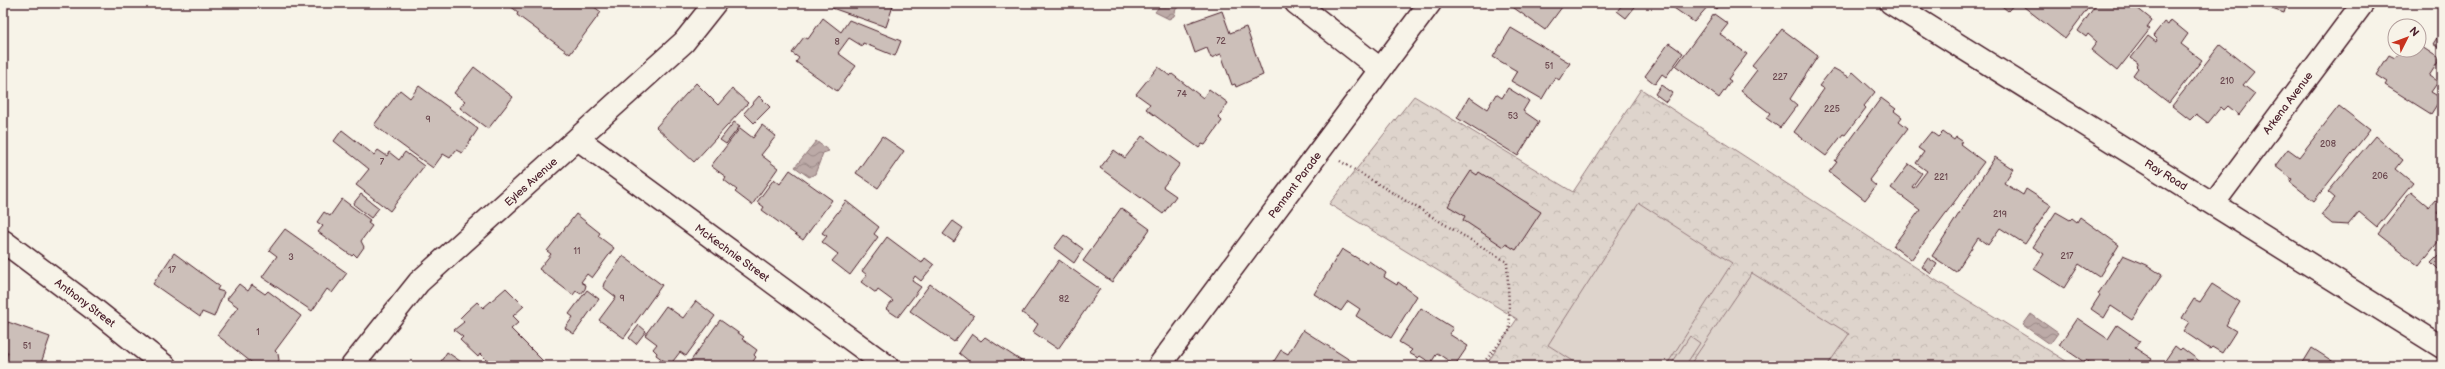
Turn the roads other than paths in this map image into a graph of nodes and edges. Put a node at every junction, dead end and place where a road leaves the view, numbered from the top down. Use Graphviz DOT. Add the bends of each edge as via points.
graph roads {
  1 [pos="715,3"];
  2 [pos="1296,3"];
  3 [pos="1430,3"];
  4 [pos="2363,3"];
  5 [pos="1901,6"];
  6 [pos="1380,70"];
  7 [pos="578,139"];
  8 [pos="2214,204"];
  9 [pos="3,241"];
  10 [pos="2442,347"];
  11 [pos="156,364"];
  12 [pos="352,366"];
  13 [pos="887,366"];
  14 [pos="1159,366"];
  1 -- 7 [label="street, Eyles Avenue" via="684,42"];
  2 -- 6 [label="street"];
  3 -- 6 [label="street, Pennant Parade"];
  4 -- 8 [label="street, Arkena Avenue"];
  5 -- 8 [label="street, Ray Road"];
  6 -- 14 [label="street, Pennant Parade"];
  7 -- 12 [label="street, Eyles Avenue" via="419,282"];
  7 -- 13 [label="street, McKechnie Street"];
  8 -- 10 [label="street, Ray Road"];
  9 -- 11 [label="street, Anthony Street"];
}
